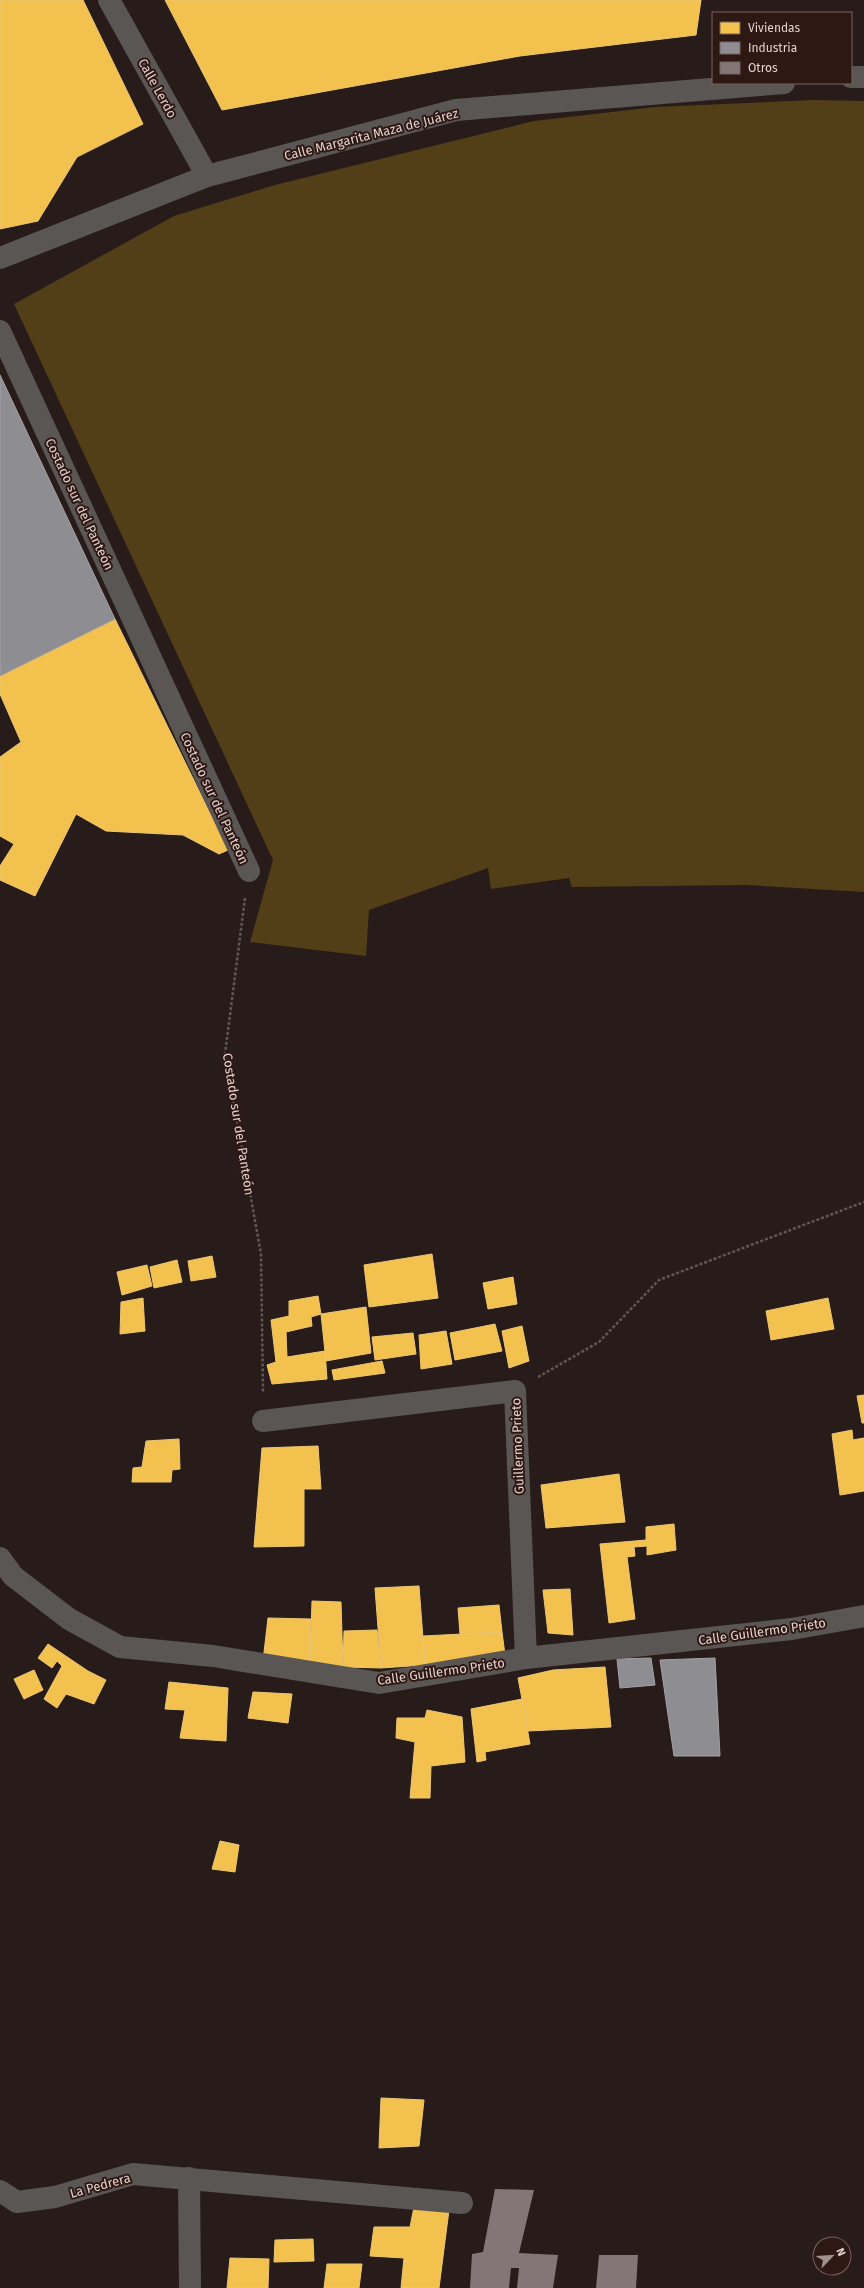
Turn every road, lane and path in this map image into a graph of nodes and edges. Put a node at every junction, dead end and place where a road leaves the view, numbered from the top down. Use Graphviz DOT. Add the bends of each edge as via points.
graph roads {
  1 [pos="109,0"];
  2 [pos="852,77"];
  3 [pos="864,77"];
  4 [pos="772,84"];
  5 [pos="207,176"];
  6 [pos="0,258"];
  7 [pos="0,331"];
  8 [pos="249,871"];
  9 [pos="864,1202"];
  10 [pos="515,1391"];
  11 [pos="263,1421"];
  12 [pos="0,1558"];
  13 [pos="864,1616"];
  14 [pos="526,1658"];
  15 [pos="189,2178"];
  16 [pos="0,2191"];
  17 [pos="462,2203"];
  18 [pos="190,2288"];
  1 -- 5 [label="street, Calle Lerdo"];
  2 -- 3 [label="street"];
  4 -- 5 [label="street, Calle Margarita Maza de Juárez" via="456,110"];
  5 -- 6 [label="street, Calle Margarita Maza de Juárez"];
  7 -- 8 [label="street, Costado sur del Panteón"];
  8 -- 11 [label="path, Costado sur del Panteón" via="225,1054 261,1254"];
  9 -- 10 [label="path" via="659,1280 599,1342"];
  10 -- 11 [label="street, Guillermo Prieto"];
  10 -- 14 [label="street, Guillermo Prieto"];
  12 -- 14 [label="street, Calle Guillermo Prieto" via="12,1576 69,1619 120,1647 213,1656 379,1683"];
  13 -- 14 [label="street, Calle Guillermo Prieto" via="792,1629"];
  15 -- 16 [label="street, La Pedrera" via="133,2174 55,2197 17,2202"];
  15 -- 17 [label="street, La Pedrera"];
  15 -- 18 [label="street"];
}
